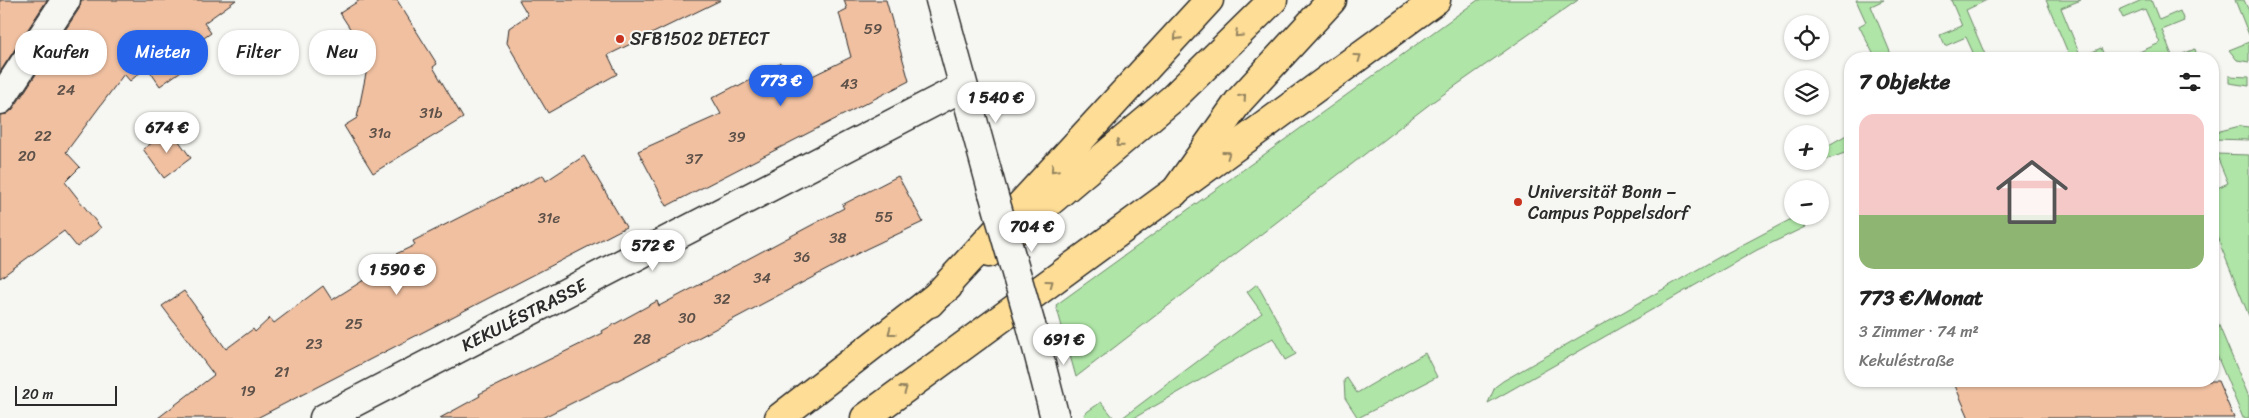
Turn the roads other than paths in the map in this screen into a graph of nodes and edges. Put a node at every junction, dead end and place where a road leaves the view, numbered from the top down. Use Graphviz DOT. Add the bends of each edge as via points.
graph roads {
  1 [pos="66,0"];
  2 [pos="940,0"];
  3 [pos="1209,0"];
  4 [pos="1273,0"];
  5 [pos="1332,0"];
  6 [pos="1436,0"];
  7 [pos="963,88"];
  8 [pos="0,100"];
  9 [pos="1174,193"];
  10 [pos="930,303"];
  11 [pos="324,418"];
  12 [pos="779,418"];
  13 [pos="865,418"];
  14 [pos="1056,418"];
  1 -- 8 [label="street"];
  2 -- 7 [label="street"];
  3 -- 10 [label="highway, one-way"];
  4 -- 10 [label="highway, one-way" via="1172,99"];
  9 -- 5 [label="highway, one-way" via="1239,101"];
  9 -- 6 [label="highway, one-way"];
  7 -- 11 [label="street, KEKULÉSTRASSE"];
  7 -- 14 [label="street, bridge"];
  13 -- 9 [label="highway, one-way"];
  10 -- 12 [label="highway, one-way"];
}
